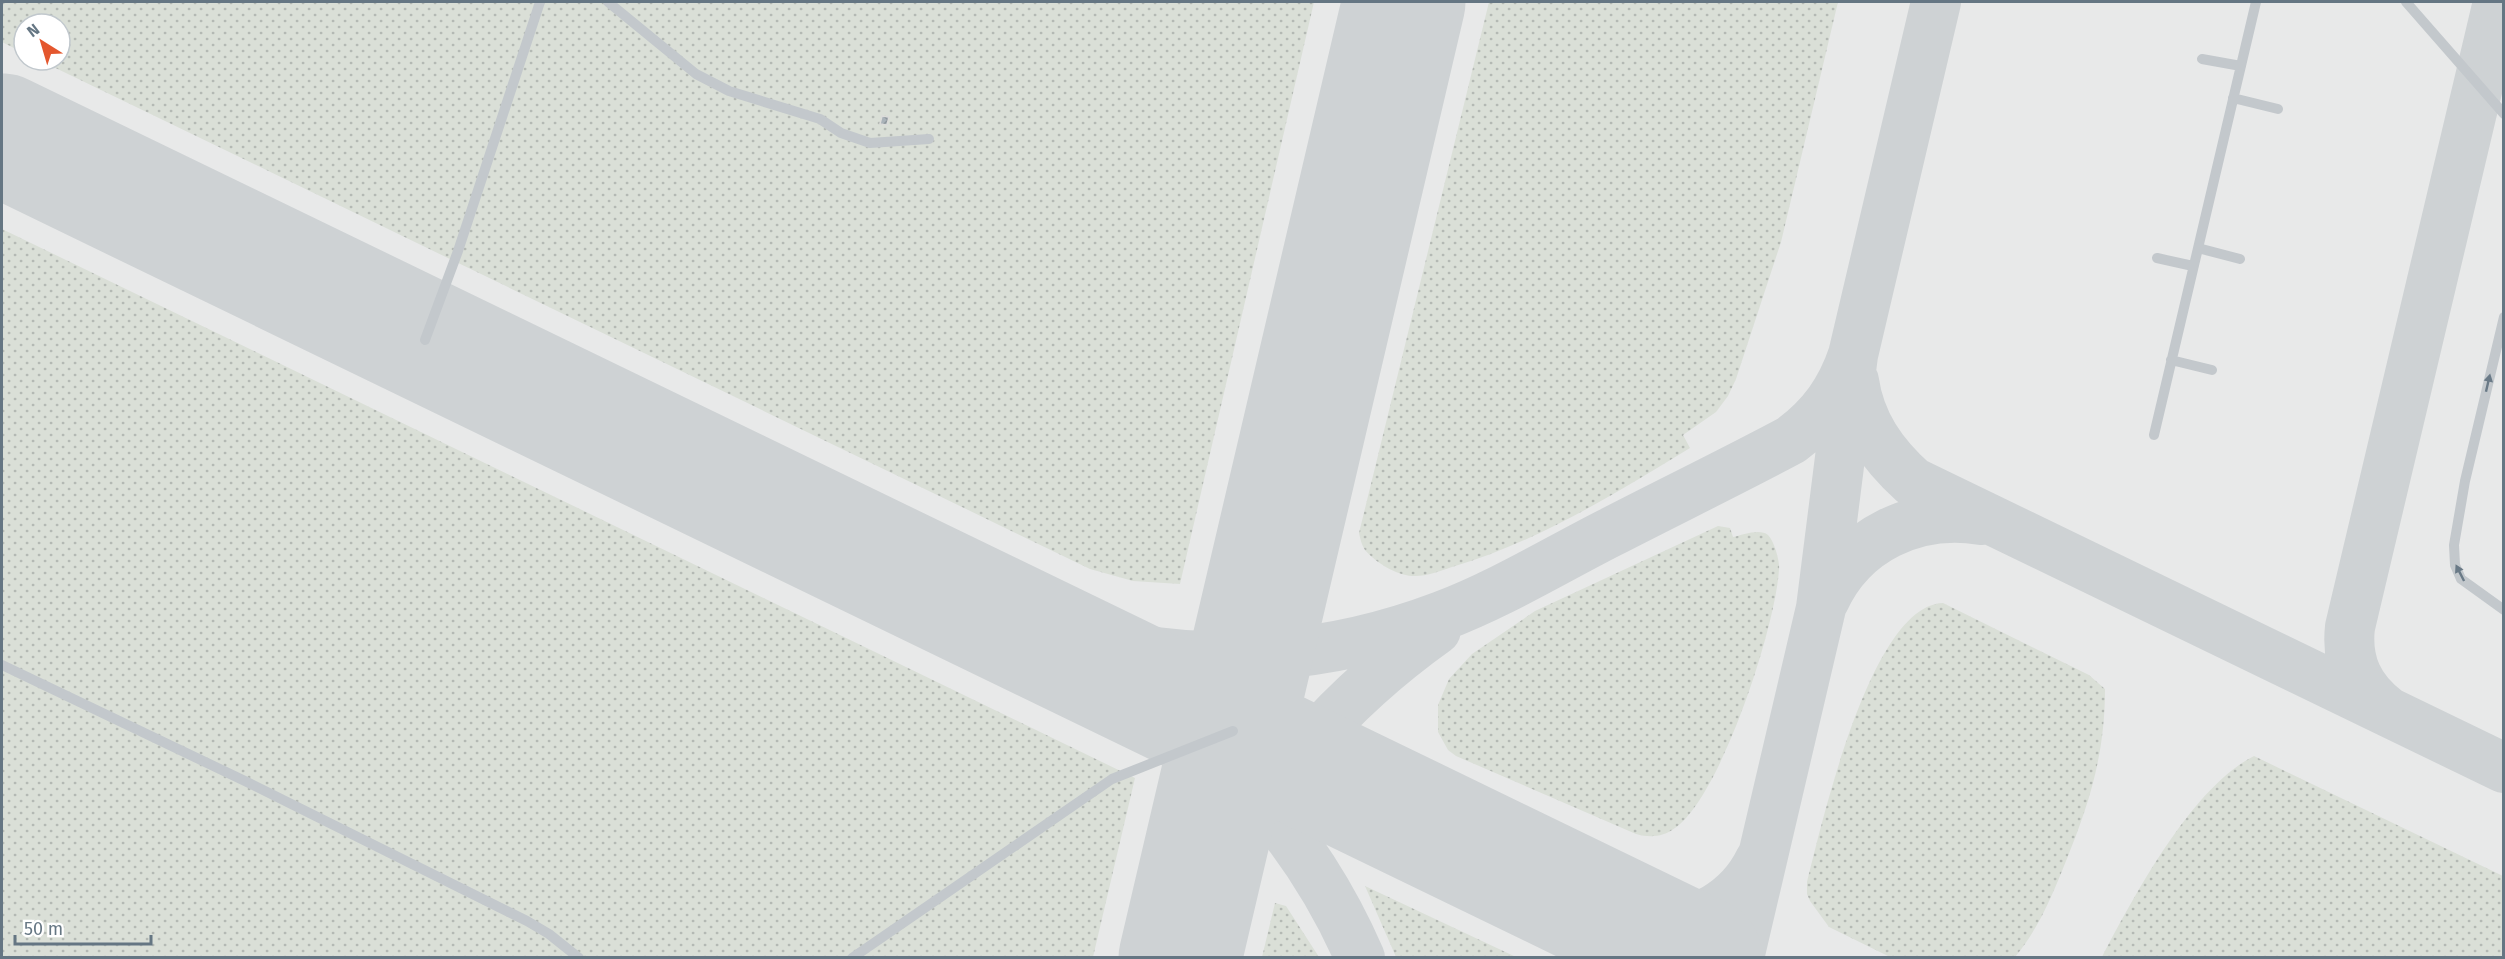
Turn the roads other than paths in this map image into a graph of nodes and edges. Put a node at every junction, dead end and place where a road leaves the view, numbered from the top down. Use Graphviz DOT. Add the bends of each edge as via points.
graph roads {
  1 [pos="540,2"];
  2 [pos="608,2"];
  3 [pos="2256,2"];
  4 [pos="2406,2"];
  5 [pos="2202,59"];
  6 [pos="2241,66"];
  7 [pos="2233,98"];
  8 [pos="2278,109"];
  9 [pos="2504,114"];
  10 [pos="929,139"];
  11 [pos="2198,248"];
  12 [pos="2157,258"];
  13 [pos="2240,259"];
  14 [pos="2193,266"];
  15 [pos="2504,317"];
  16 [pos="425,340"];
  17 [pos="2171,360"];
  18 [pos="2212,370"];
  19 [pos="2154,435"];
  20 [pos="2504,610"];
  21 [pos="2,665"];
  22 [pos="1233,730"];
  23 [pos="579,957"];
  24 [pos="852,957"];
  1 -- 16 [label="lane"];
  2 -- 10 [label="lane" via="696,74 729,91 820,118 841,133 870,143 883,138"];
  3 -- 6 [label="lane"];
  4 -- 9 [label="lane"];
  5 -- 6 [label="lane"];
  6 -- 7 [label="lane"];
  7 -- 8 [label="lane"];
  7 -- 11 [label="lane"];
  11 -- 13 [label="lane"];
  11 -- 14 [label="lane"];
  12 -- 14 [label="lane"];
  14 -- 17 [label="lane"];
  20 -- 15 [label="lane, one-way" via="2461,579 2455,565 2454,545"];
  17 -- 18 [label="lane"];
  17 -- 19 [label="lane"];
  21 -- 23 [label="lane" via="527,921"];
  22 -- 24 [label="lane" via="1112,779"];
}
